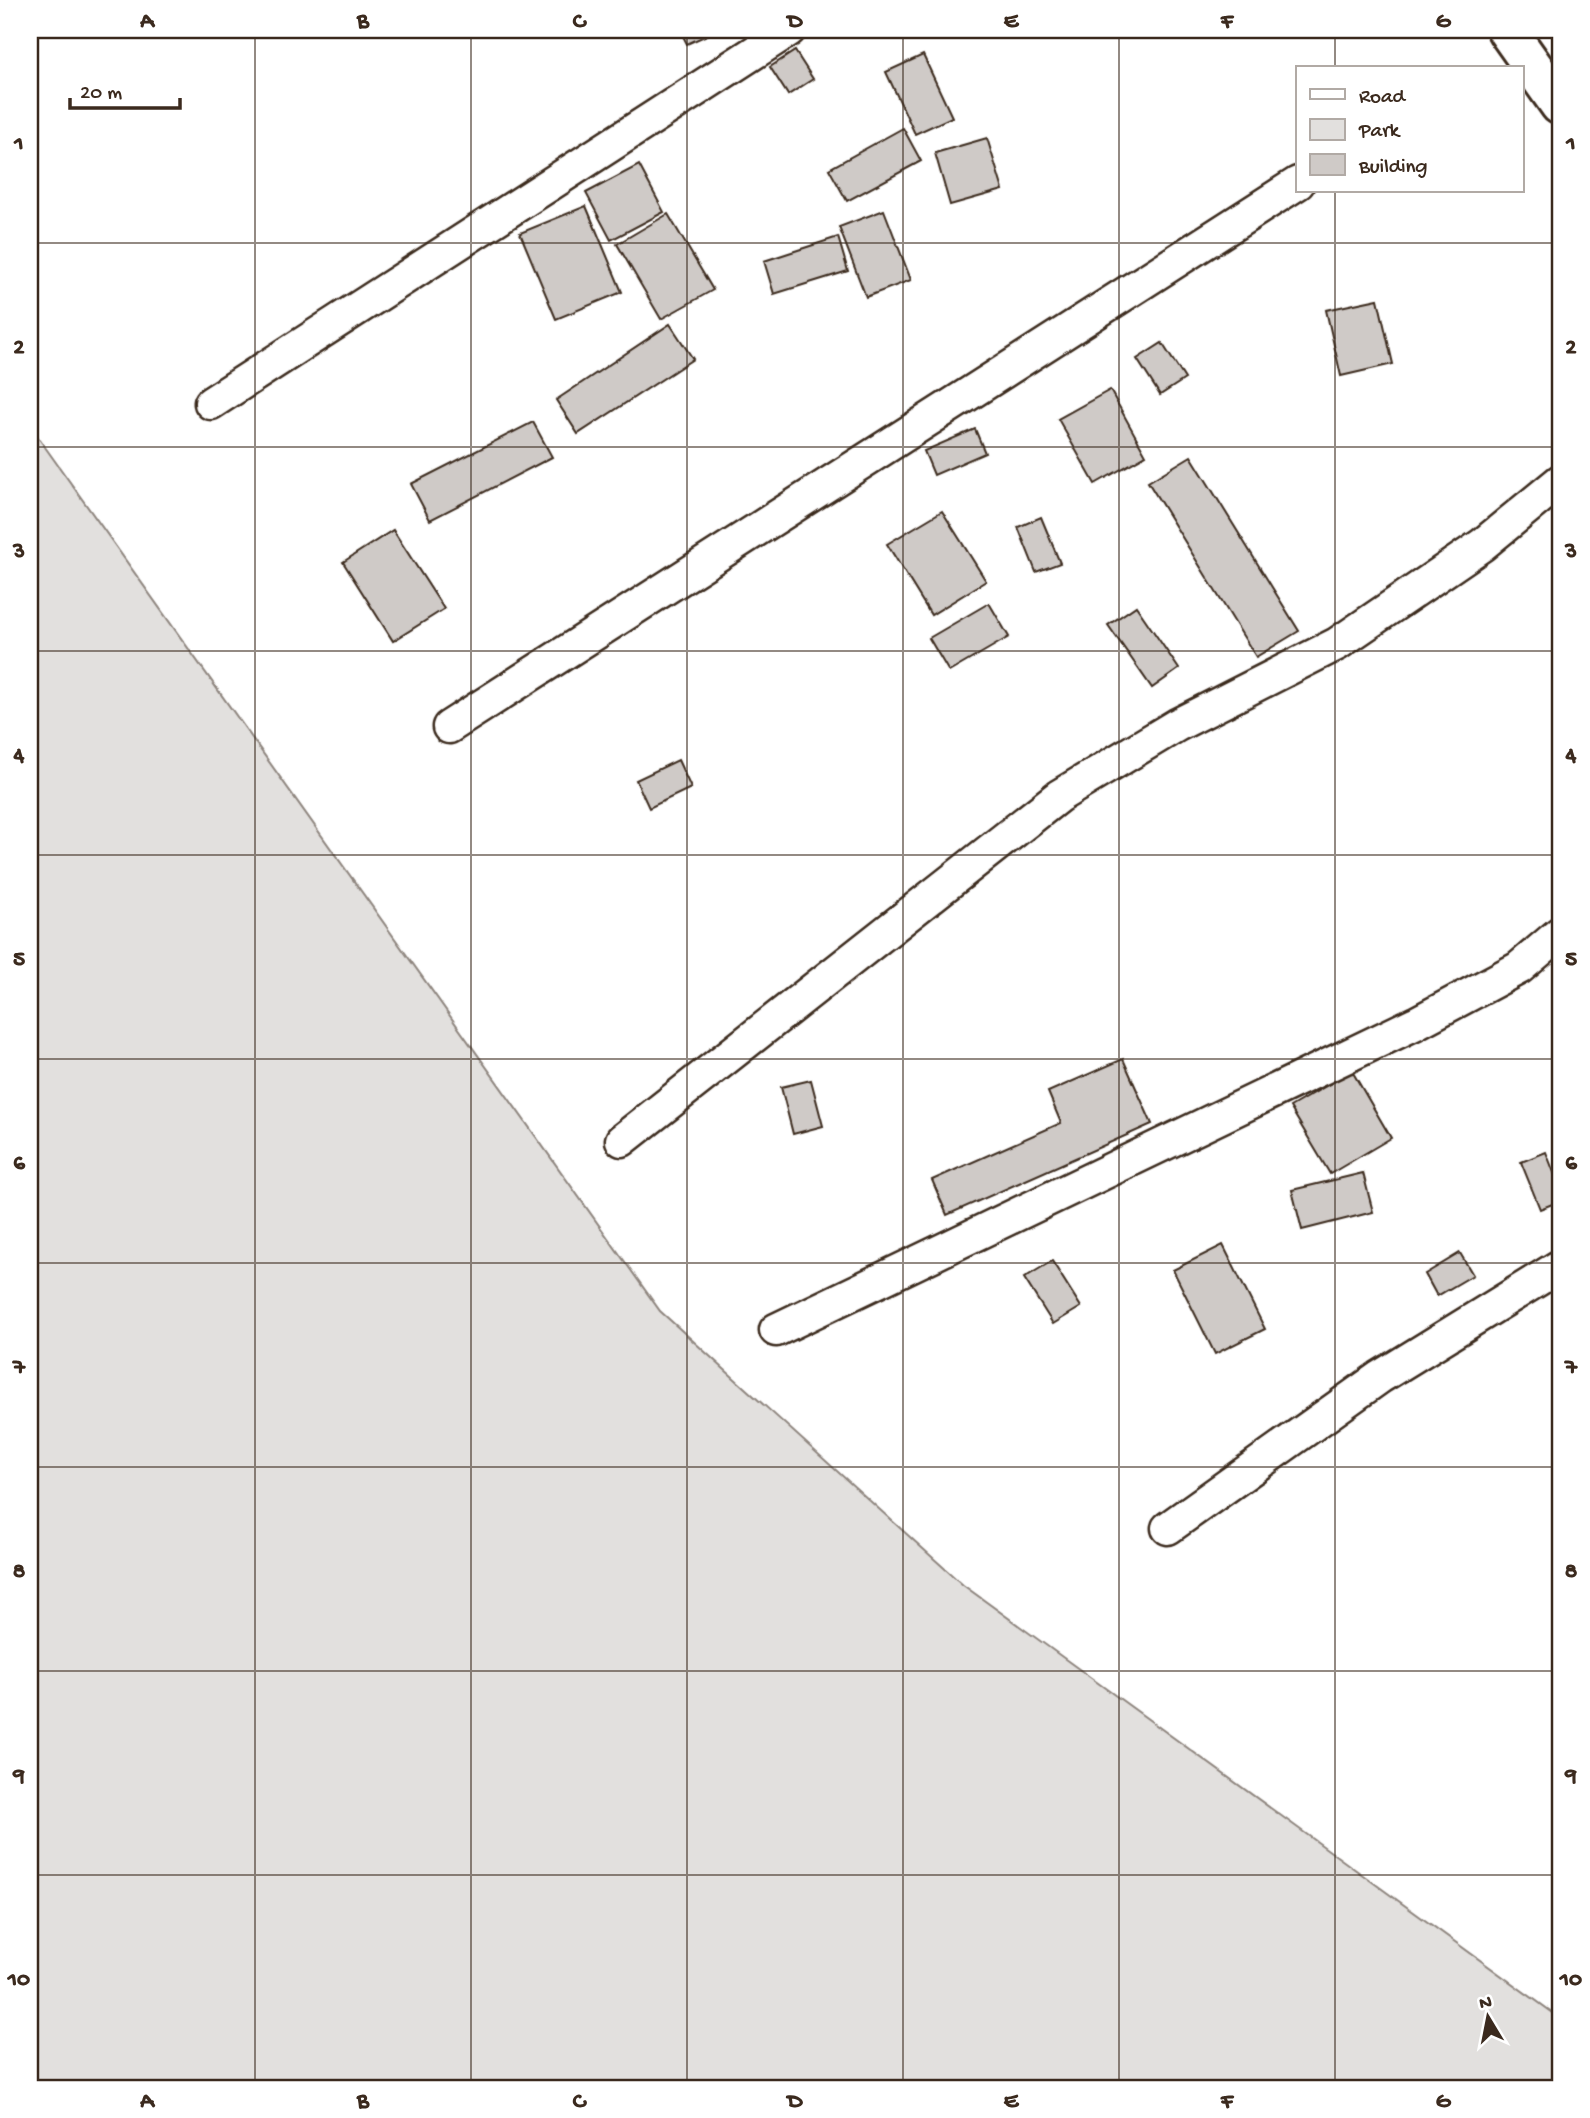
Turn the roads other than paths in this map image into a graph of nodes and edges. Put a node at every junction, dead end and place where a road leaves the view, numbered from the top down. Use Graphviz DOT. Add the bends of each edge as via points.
graph roads {
  1 [pos="789,30"];
  2 [pos="1507,30"];
  3 [pos="1530,76"];
  4 [pos="1560,105"];
  5 [pos="1296,184"];
  6 [pos="211,403"];
  7 [pos="1560,481"];
  8 [pos="449,727"];
  9 [pos="1560,933"];
  10 [pos="622,1140"];
  11 [pos="1560,1266"];
  12 [pos="776,1330"];
  13 [pos="1168,1528"];
  1 -- 6 [label="street"];
  2 -- 3 [label="street"];
  3 -- 4 [label="street"];
  5 -- 8 [label="street"];
  7 -- 10 [label="street" via="1482,545 1337,645 1177,725 1059,796"];
  9 -- 12 [label="street" via="1519,968 1416,1023"];
  11 -- 13 [label="street" via="1380,1377"];
}
